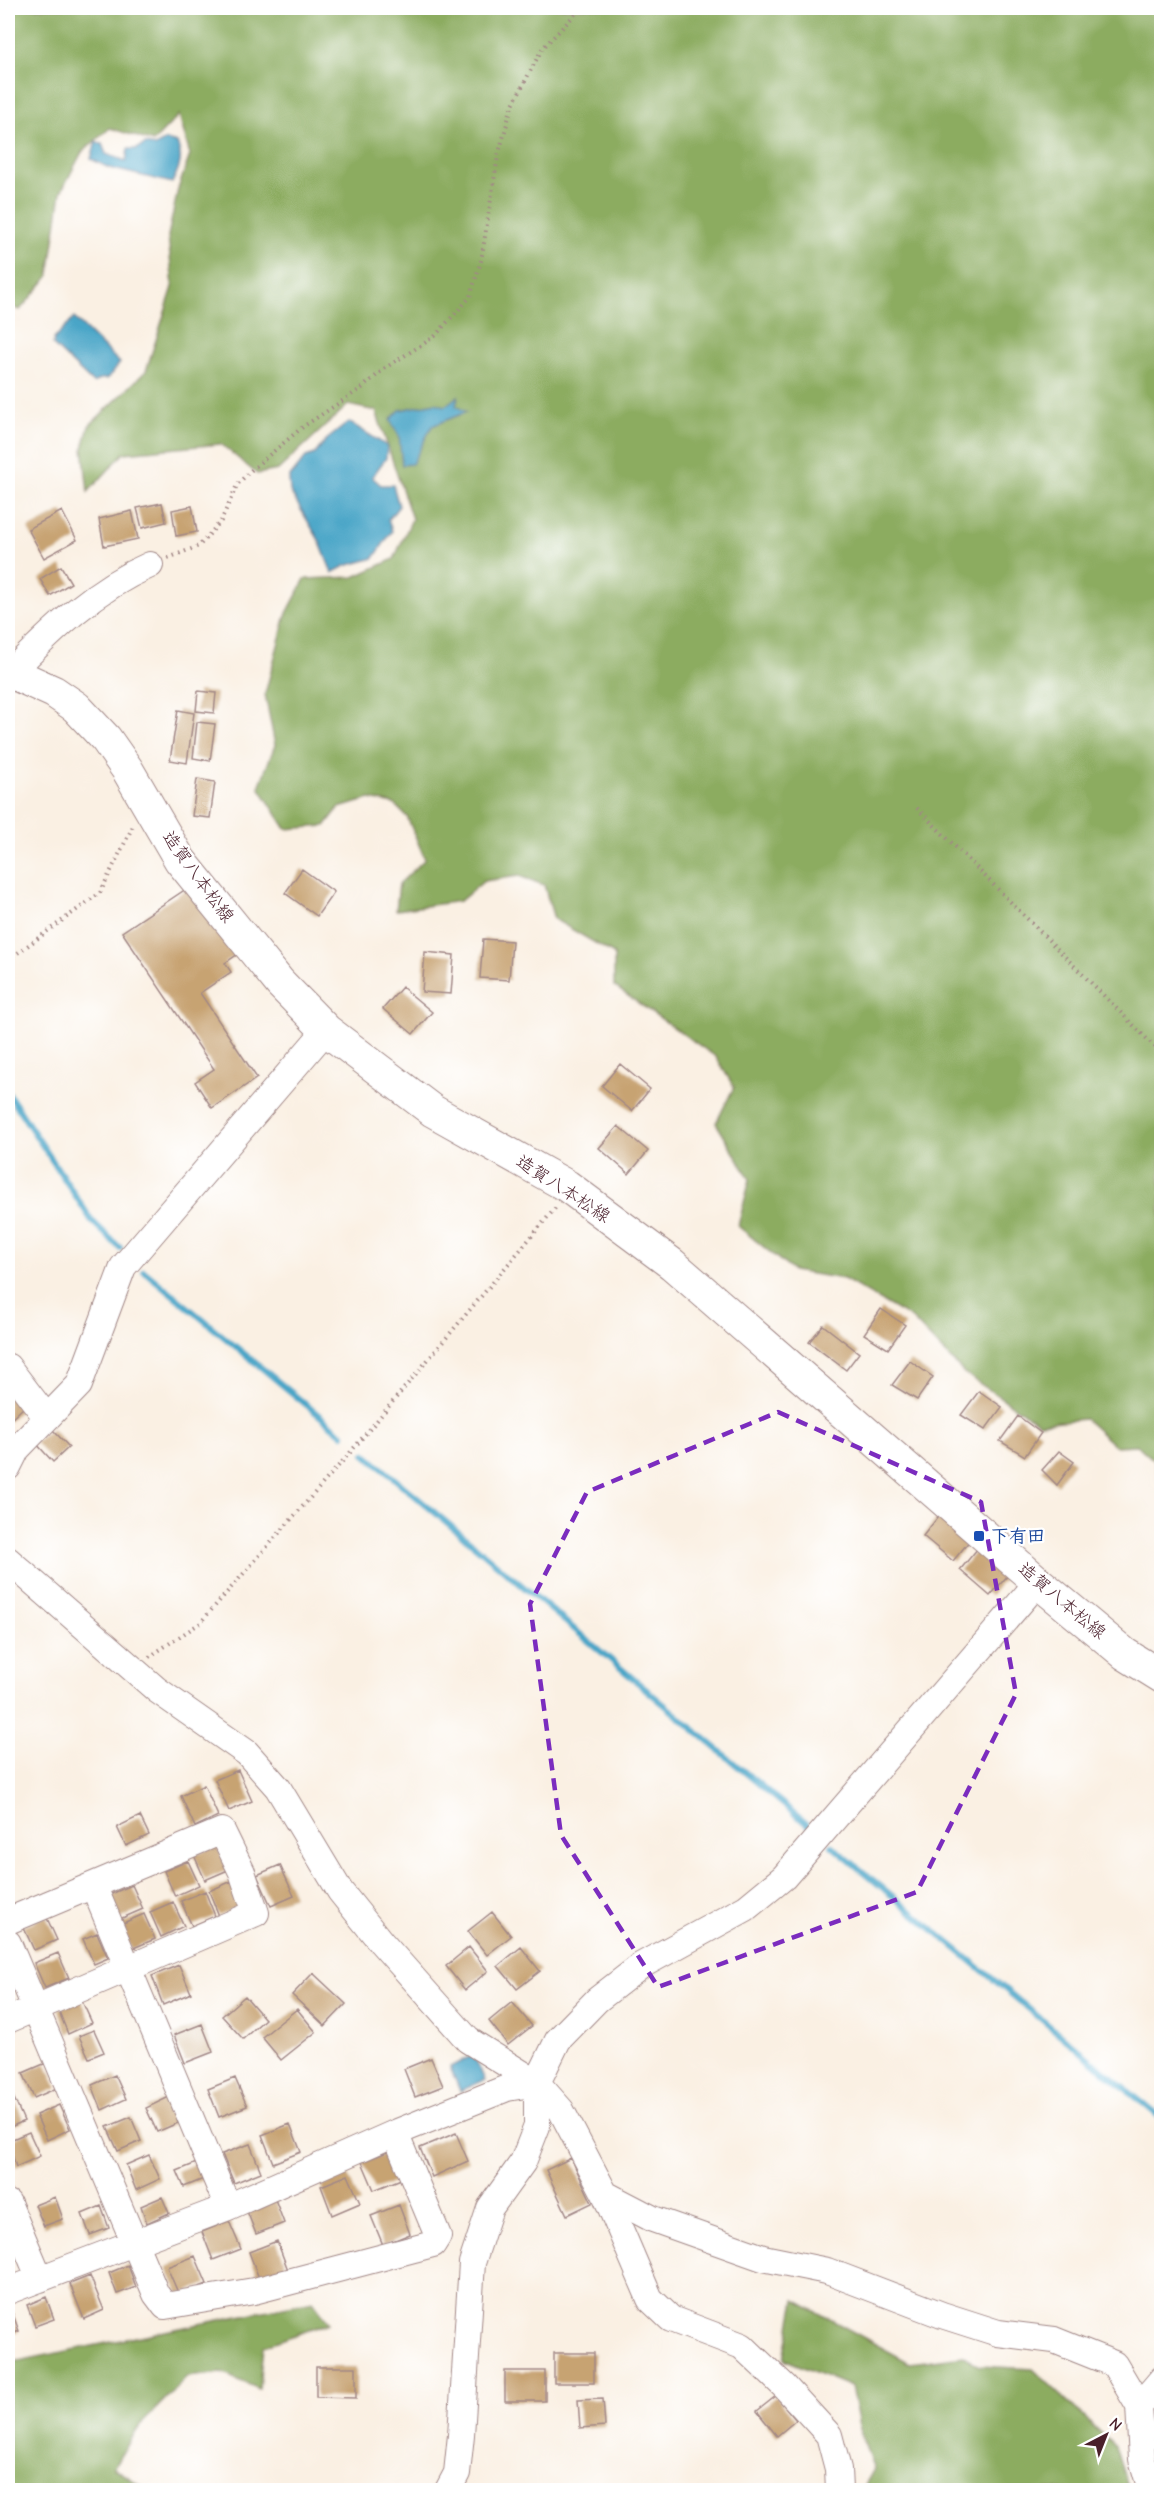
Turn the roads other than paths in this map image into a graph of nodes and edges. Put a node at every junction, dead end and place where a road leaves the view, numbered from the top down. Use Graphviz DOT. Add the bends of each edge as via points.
graph roads {
  1 [pos="150,565"];
  2 [pos="9,672"];
  3 [pos="326,1030"];
  4 [pos="8,1367"];
  5 [pos="47,1418"];
  6 [pos="8,1467"];
  7 [pos="8,1560"];
  8 [pos="1038,1582"];
  9 [pos="1161,1677"];
  10 [pos="94,1887"];
  11 [pos="8,1921"];
  12 [pos="8,1942"];
  13 [pos="129,1967"];
  14 [pos="34,2008"];
  15 [pos="8,2020"];
  16 [pos="537,2083"];
  17 [pos="395,2133"];
  18 [pos="605,2194"];
  19 [pos="8,2203"];
  20 [pos="228,2207"];
  21 [pos="134,2243"];
  22 [pos="40,2279"];
  23 [pos="8,2291"];
  24 [pos="1161,2379"];
  25 [pos="1139,2406"];
  26 [pos="448,2490"];
  27 [pos="839,2490"];
  28 [pos="1150,2490"];
  1 -- 2 [label="street" via="120,578 76,608"];
  2 -- 3 [label="main road, 造賀八本松線" via="54,692 76,707 111,747 180,860 280,983"];
  3 -- 5 [label="street" via="123,1268 79,1385"];
  3 -- 8 [label="main road, 造賀八本松線" via="433,1111 567,1186 672,1264"];
  4 -- 5 [label="street"];
  5 -- 6 [label="street" via="17,1449"];
  7 -- 16 [label="street" via="157,1690 247,1753 278,1788 340,1891 381,1942 468,2040"];
  8 -- 9 [label="main road, 造賀八本松線" via="1125,1654"];
  8 -- 16 [label="street" via="784,1878 746,1908 642,1965 597,2000 558,2040"];
  10 -- 11 [label="street"];
  10 -- 13 [label="street"];
  10 -- 13 [label="street" via="222,1832 242,1872 256,1913"];
  12 -- 14 [label="street"];
  13 -- 14 [label="street"];
  13 -- 20 [label="street"];
  14 -- 15 [label="street"];
  14 -- 21 [label="street"];
  16 -- 17 [label="street" via="507,2088"];
  16 -- 18 [label="street" via="561,2110"];
  16 -- 26 [label="street" via="537,2126 523,2162 490,2208 471,2263 461,2434 457,2473"];
  17 -- 20 [label="street"];
  17 -- 21 [label="street" via="438,2236 433,2244 254,2291 165,2306"];
  18 -- 25 [label="street" via="653,2219 762,2258 827,2271 998,2333 1054,2340 1114,2364"];
  18 -- 27 [label="street" via="650,2299 670,2319 742,2346 785,2387 829,2435"];
  19 -- 22 [label="street"];
  20 -- 21 [label="street"];
  21 -- 22 [label="street"];
  22 -- 23 [label="street"];
  24 -- 25 [label="street"];
  25 -- 28 [label="street" via="1142,2459"];
}
